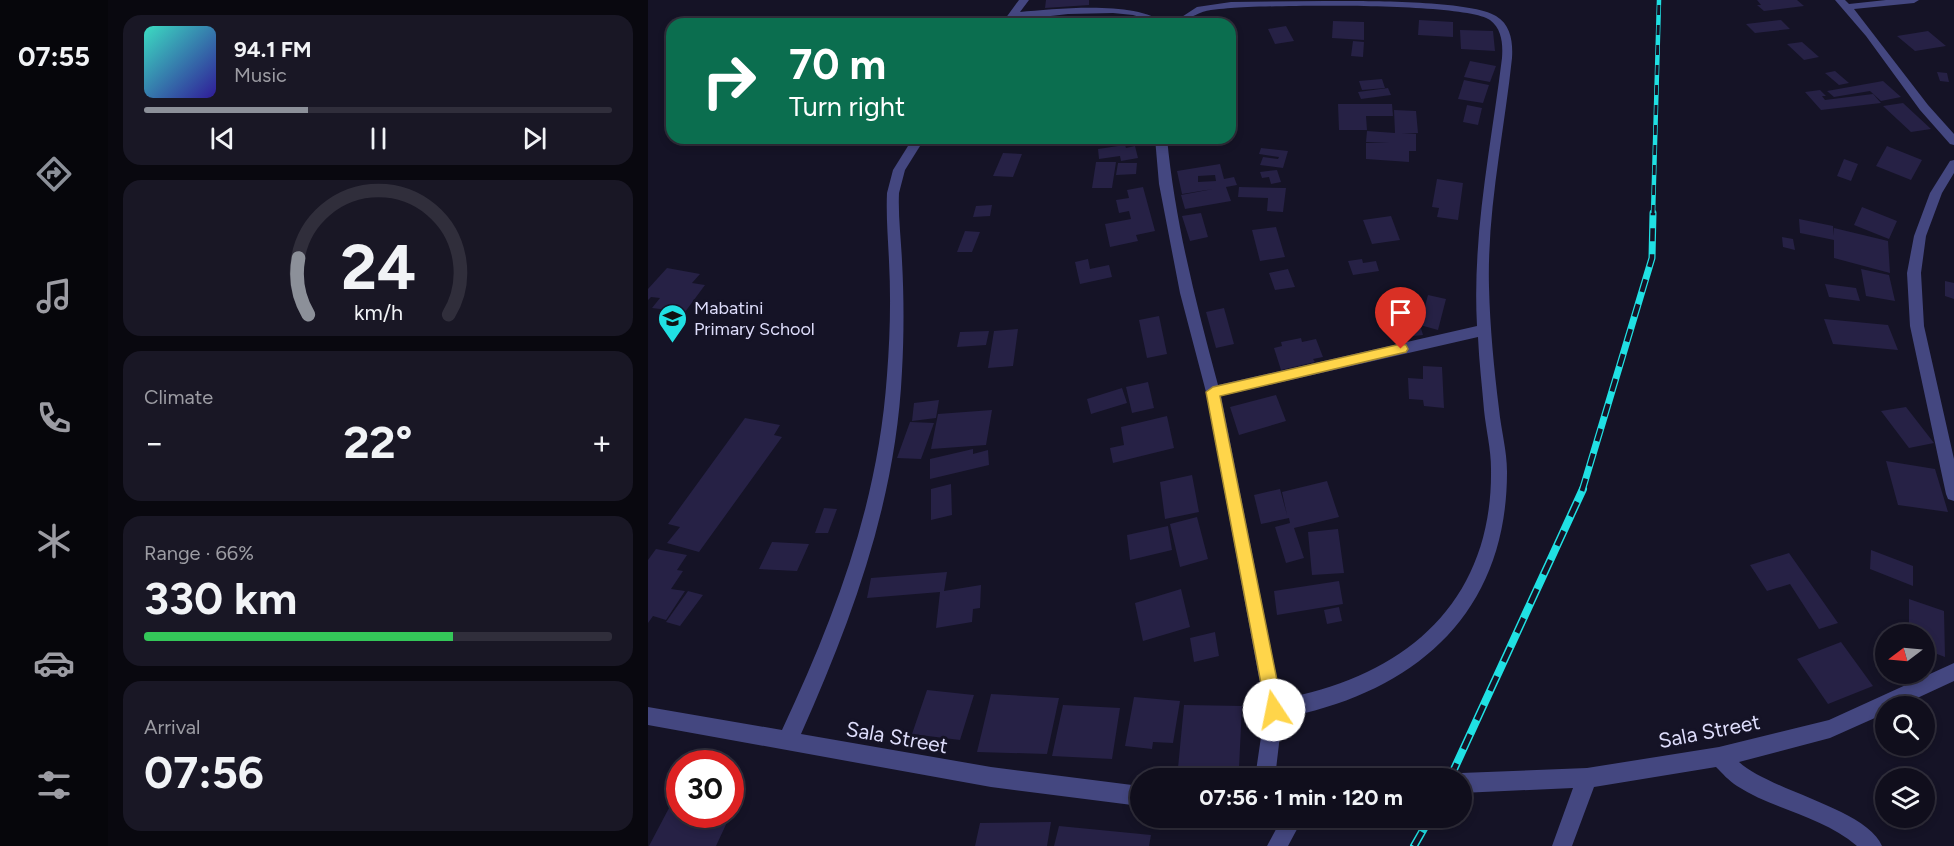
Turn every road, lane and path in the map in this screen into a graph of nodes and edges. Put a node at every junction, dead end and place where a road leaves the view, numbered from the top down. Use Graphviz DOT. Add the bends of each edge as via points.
graph roads {
  1 [pos="1024,0"];
  2 [pos="1914,0"];
  3 [pos="1266,2"];
  4 [pos="1439,3"];
  5 [pos="1844,4"];
  6 [pos="1010,18"];
  7 [pos="1027,18"];
  8 [pos="1155,18"];
  9 [pos="1184,18"];
  10 [pos="1954,141"];
  11 [pos="915,144"];
  12 [pos="1162,144"];
  13 [pos="1954,164"];
  14 [pos="1484,330"];
  15 [pos="1213,392"];
  16 [pos="1954,494"];
  17 [pos="1954,672"];
  18 [pos="1274,710"];
  19 [pos="648,716"];
  20 [pos="787,742"];
  21 [pos="1719,757"];
  22 [pos="1266,768"];
  23 [pos="1587,778"];
  24 [pos="1472,783"];
  25 [pos="1130,794"];
  26 [pos="1287,828"];
  27 [pos="1277,846"];
  28 [pos="1562,846"];
  29 [pos="1872,846"];
  1 -- 6 [label="street"];
  2 -- 5 [label="street"];
  3 -- 4 [label="street"];
  3 -- 9 [label="street" via="1205,8"];
  4 -- 14 [label="street" via="1487,14 1505,33 1502,118 1483,244"];
  5 -- 10 [label="street" via="1886,53 1938,126"];
  7 -- 8 [label="street" via="1110,9 1143,12"];
  11 -- 20 [label="street" via="899,171 893,198 897,321 889,432 880,491 828,653"];
  12 -- 15 [label="street" via="1178,250"];
  13 -- 16 [label="street" via="1936,193 1920,236 1914,273 1917,326"];
  14 -- 15 [label="street"];
  14 -- 18 [label="street" via="1498,453 1497,507 1487,554 1471,593 1443,629 1401,666 1316,703"];
  15 -- 18 [label="street"];
  17 -- 21 [label="street, Sala Street" via="1830,729"];
  18 -- 22 [label="street"];
  19 -- 20 [label="street, Sala Street"];
  20 -- 25 [label="street, Sala Street" via="991,777"];
  21 -- 23 [label="street, Sala Street"];
  21 -- 29 [label="street" via="1742,778 1847,827"];
  23 -- 24 [label="street, Sala Street"];
  23 -- 28 [label="street"];
  26 -- 27 [label="street"];
}
